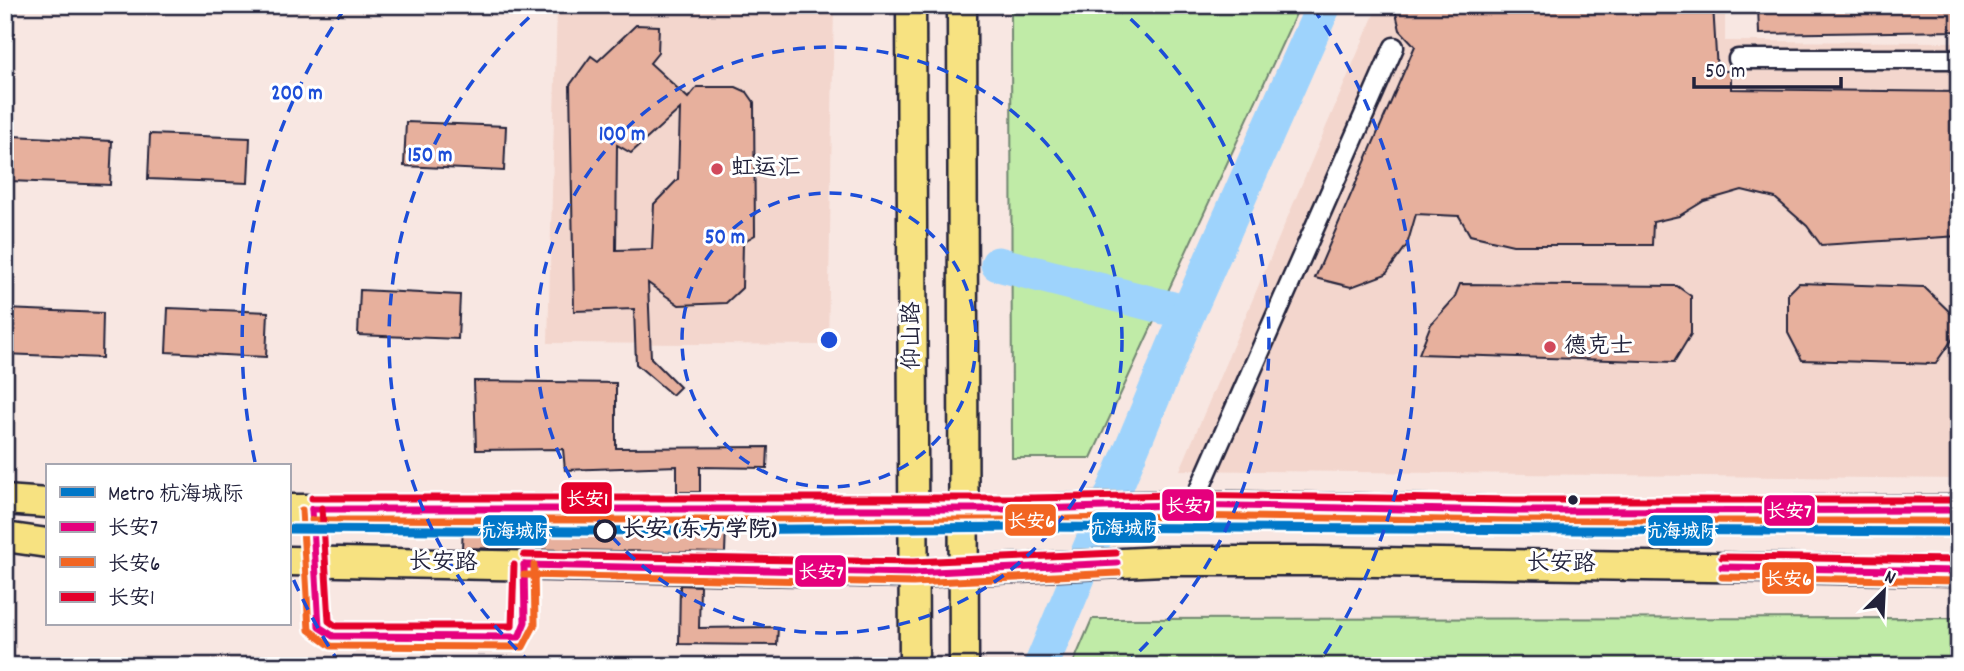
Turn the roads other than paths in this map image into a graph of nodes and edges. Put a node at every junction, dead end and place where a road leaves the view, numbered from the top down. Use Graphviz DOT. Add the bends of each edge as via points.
graph roads {
  1 [pos="911,5"];
  2 [pos="962,5"];
  3 [pos="1394,47"];
  4 [pos="1738,59"];
  5 [pos="1959,59"];
  6 [pos="5,500"];
  7 [pos="46,503"];
  8 [pos="1184,506"];
  9 [pos="914,508"];
  10 [pos="290,509"];
  11 [pos="962,509"];
  12 [pos="1959,510"];
  13 [pos="5,537"];
  14 [pos="46,543"];
  15 [pos="290,561"];
  16 [pos="1959,570"];
  17 [pos="963,572"];
  18 [pos="913,573"];
  19 [pos="914,666"];
  20 [pos="964,666"];
  1 -- 9 [label="main road, 仰山路"];
  2 -- 11 [label="main road"];
  3 -- 8 [label="street"];
  4 -- 5 [label="street"];
  6 -- 7 [label="main road"];
  8 -- 11 [label="main road"];
  8 -- 12 [label="main road"];
  9 -- 10 [label="main road"];
  9 -- 11 [label="main road"];
  9 -- 18 [label="main road, 仰山路"];
  11 -- 17 [label="main road"];
  13 -- 14 [label="main road"];
  15 -- 18 [label="main road, 长安路"];
  16 -- 17 [label="main road, 长安路" via="1163,561"];
  17 -- 18 [label="main road, 长安路"];
  17 -- 20 [label="main road"];
  18 -- 19 [label="main road, 仰山路"];
}
